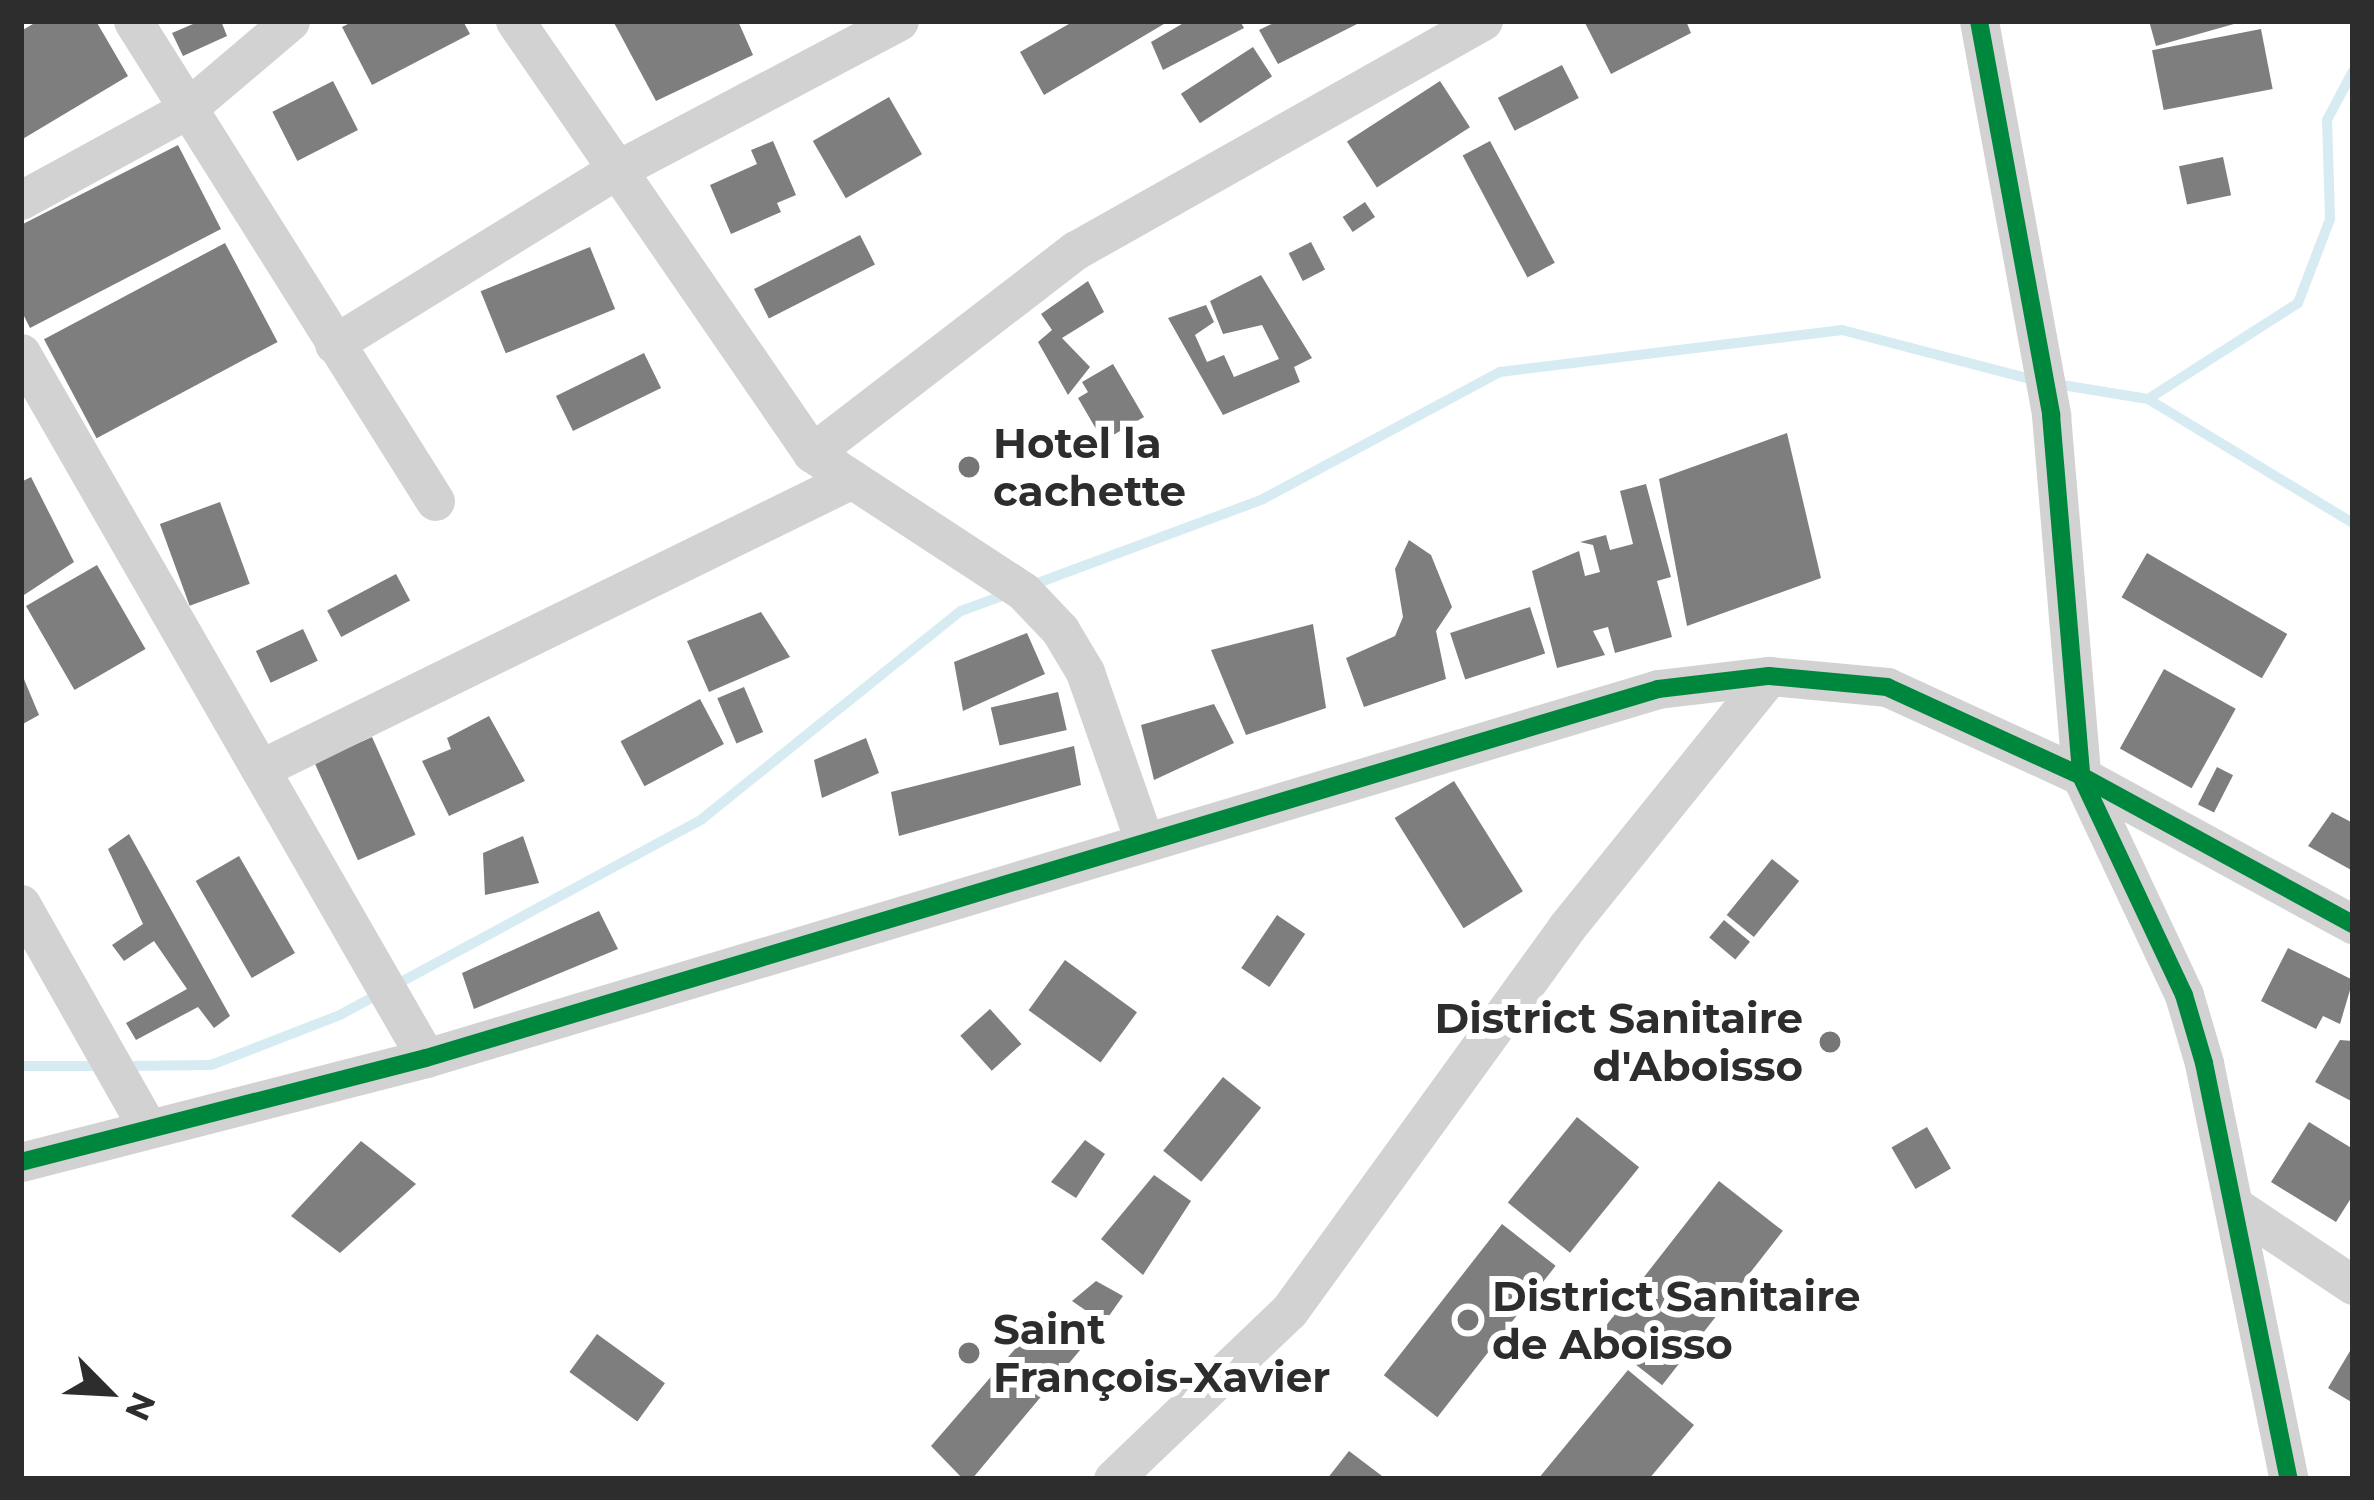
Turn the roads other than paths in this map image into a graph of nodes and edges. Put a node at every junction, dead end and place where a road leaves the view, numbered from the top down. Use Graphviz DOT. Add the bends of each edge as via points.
graph roads {
  1 [pos="133,21"];
  2 [pos="290,21"];
  3 [pos="514,21"];
  4 [pos="899,21"];
  5 [pos="1484,21"];
  6 [pos="1979,21"];
  7 [pos="184,111"];
  8 [pos="613,172"];
  9 [pos="21,200"];
  10 [pos="334,344"];
  11 [pos="21,353"];
  12 [pos="812,453"];
  13 [pos="852,479"];
  14 [pos="435,502"];
  15 [pos="1768,676"];
  16 [pos="260,769"];
  17 [pos="2081,776"];
  18 [pos="1143,838"];
  19 [pos="21,904"];
  20 [pos="2353,924"];
  21 [pos="426,1058"];
  22 [pos="147,1127"];
  23 [pos="21,1162"];
  24 [pos="2236,1207"];
  25 [pos="2353,1286"];
  26 [pos="1113,1479"];
  27 [pos="2288,1479"];
  1 -- 7 [label="street"];
  2 -- 7 [label="street"];
  3 -- 8 [label="street"];
  4 -- 8 [label="street"];
  5 -- 12 [label="street" via="1076,250"];
  6 -- 17 [label="street" via="2051,415"];
  7 -- 9 [label="street"];
  7 -- 10 [label="street"];
  8 -- 10 [label="street"];
  8 -- 12 [label="street"];
  10 -- 14 [label="street"];
  11 -- 16 [label="street"];
  12 -- 13 [label="street"];
  13 -- 16 [label="street"];
  13 -- 18 [label="street" via="1023,591 1060,630 1085,672"];
  15 -- 17 [label="street" via="1887,687"];
  15 -- 18 [label="street" via="1658,689"];
  15 -- 26 [label="street" via="1566,928 1289,1311"];
  16 -- 21 [label="street"];
  17 -- 20 [label="street"];
  17 -- 24 [label="street" via="2183,995"];
  18 -- 21 [label="street"];
  19 -- 22 [label="street"];
  21 -- 22 [label="street"];
  22 -- 23 [label="street"];
  24 -- 25 [label="street"];
  24 -- 27 [label="street"];
}
